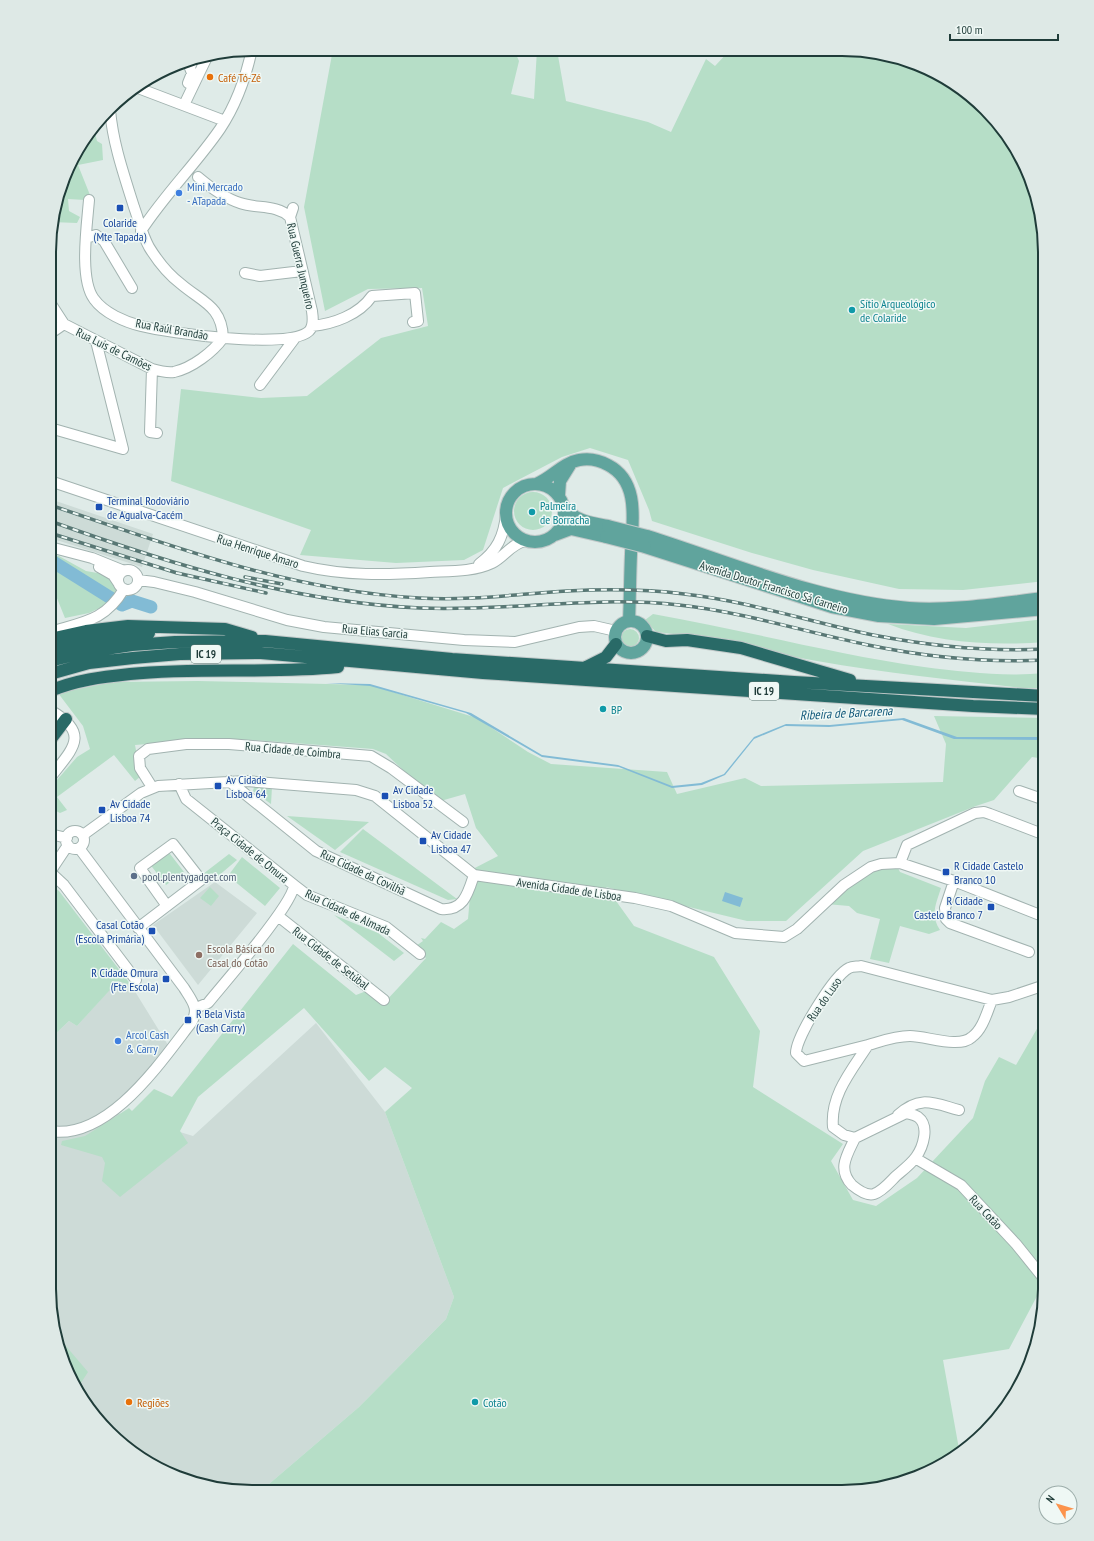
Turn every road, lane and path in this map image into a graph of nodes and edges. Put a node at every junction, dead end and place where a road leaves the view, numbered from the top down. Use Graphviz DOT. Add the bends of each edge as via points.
graph roads {
  1 [pos="250,56"];
  2 [pos="204,63"];
  3 [pos="191,66"];
  4 [pos="142,90"];
  5 [pos="181,104"];
  6 [pos="111,117"];
  7 [pos="224,121"];
  8 [pos="198,178"];
  9 [pos="89,200"];
  10 [pos="141,231"];
  11 [pos="86,238"];
  12 [pos="302,271"];
  13 [pos="244,273"];
  14 [pos="132,288"];
  15 [pos="56,312"];
  16 [pos="413,322"];
  17 [pos="64,324"];
  18 [pos="312,326"];
  19 [pos="56,330"];
  20 [pos="223,338"];
  21 [pos="295,338"];
  22 [pos="96,341"];
  23 [pos="152,369"];
  24 [pos="260,386"];
  25 [pos="56,430"];
  26 [pos="157,433"];
  27 [pos="572,462"];
  28 [pos="56,484"];
  29 [pos="536,484"];
  30 [pos="561,500"];
  31 [pos="506,514"];
  32 [pos="607,531"];
  33 [pos="555,535"];
  34 [pos="525,541"];
  35 [pos="646,542"];
  36 [pos="56,549"];
  37 [pos="67,552"];
  38 [pos="474,568"];
  39 [pos="124,571"];
  40 [pos="138,580"];
  41 [pos="121,589"];
  42 [pos="1038,599"];
  43 [pos="1038,610"];
  44 [pos="629,621"];
  45 [pos="194,628"];
  46 [pos="56,630"];
  47 [pos="616,631"];
  48 [pos="647,636"];
  49 [pos="56,638"];
  50 [pos="265,641"];
  51 [pos="616,644"];
  52 [pos="56,648"];
  53 [pos="56,660"];
  54 [pos="363,664"];
  55 [pos="585,667"];
  56 [pos="56,672"];
  57 [pos="868,686"];
  58 [pos="56,689"];
  59 [pos="1038,696"];
  60 [pos="1038,709"];
  61 [pos="56,713"];
  62 [pos="66,719"];
  63 [pos="56,732"];
  64 [pos="56,769"];
  65 [pos="229,781"];
  66 [pos="179,784"];
  67 [pos="152,787"];
  68 [pos="1019,791"];
  69 [pos="1038,798"];
  70 [pos="462,822"];
  71 [pos="1038,832"];
  72 [pos="83,835"];
  73 [pos="56,837"];
  74 [pos="67,842"];
  75 [pos="79,848"];
  76 [pos="56,861"];
  77 [pos="900,863"];
  78 [pos="474,875"];
  79 [pos="56,878"];
  80 [pos="954,881"];
  81 [pos="294,885"];
  82 [pos="166,906"];
  83 [pos="1038,914"];
  84 [pos="278,916"];
  85 [pos="138,928"];
  86 [pos="1029,952"];
  87 [pos="420,954"];
  88 [pos="136,980"];
  89 [pos="1038,987"];
  90 [pos="384,1000"];
  91 [pos="992,1000"];
  92 [pos="196,1008"];
  93 [pos="868,1045"];
  94 [pos="959,1110"];
  95 [pos="895,1118"];
  96 [pos="56,1131"];
  97 [pos="855,1138"];
  98 [pos="915,1158"];
  99 [pos="1038,1271"];
  1 -- 7 [label="street" via="234,103"];
  2 -- 5 [label="street"];
  3 -- 5 [label="street" via="192,73"];
  4 -- 5 [label="street"];
  5 -- 7 [label="street"];
  6 -- 10 [label="street" via="117,154"];
  7 -- 10 [label="street"];
  8 -- 12 [label="street, Rua Guerra Junqueiro" via="224,196 240,203 291,213"];
  9 -- 11 [label="street, Rua Raúl Brandão"];
  10 -- 20 [label="street" via="163,265 180,284 210,305 218,314 223,325"];
  11 -- 14 [label="street" via="96,235 104,241"];
  11 -- 20 [label="street, Rua Raúl Brandão" via="88,287 93,299 100,306 140,326"];
  12 -- 13 [label="street" via="260,276"];
  12 -- 18 [label="street, Rua Guerra Junqueiro" via="312,311"];
  15 -- 17 [label="street, Rua Luis de Camões"];
  16 -- 18 [label="street" via="418,321 415,293 372,296 362,306 337,322"];
  17 -- 19 [label="street"];
  17 -- 22 [label="street, Rua Luis de Camões"];
  18 -- 21 [label="street, Rua Guerra Junqueiro" via="309,332"];
  20 -- 21 [label="street, Rua Guerra Junqueiro"];
  20 -- 23 [label="street, Rua Luis de Camões" via="216,348 189,366 174,372"];
  21 -- 24 [label="street"];
  22 -- 23 [label="street, Rua Luis de Camões"];
  22 -- 25 [label="street" via="123,450"];
  23 -- 26 [label="street" via="150,432"];
  27 -- 29 [label="main road"];
  27 -- 30 [label="main road" via="560,481"];
  27 -- 44 [label="main road" via="603,462 618,472 629,490 634,525"];
  28 -- 38 [label="street, Rua Henrique Amaro" via="303,566 325,571 371,575 462,571"];
  29 -- 30 [label="main road" via="549,487"];
  29 -- 31 [label="main road" via="521,487 515,492 508,502"];
  30 -- 32 [label="main road, Avenida Doutor Francisco Sá Carneiro" via="572,515"];
  30 -- 33 [label="main road" via="564,522"];
  31 -- 34 [label="main road" via="511,530"];
  31 -- 38 [label="street, Rua Henrique Amaro" via="500,542 491,554"];
  32 -- 33 [label="main road, Avenida Doutor Francisco Sá Carneiro" via="572,529"];
  32 -- 35 [label="main road, Avenida Doutor Francisco Sá Carneiro, bridge"];
  33 -- 34 [label="main road" via="541,542"];
  34 -- 38 [label="street, Rua Henrique Amaro" via="514,545 492,563"];
  35 -- 42 [label="main road, Avenida Doutor Francisco Sá Carneiro" via="835,596 872,603 910,608 949,607"];
  35 -- 43 [label="main road, Avenida Doutor Francisco Sá Carneiro" via="832,607 880,616 934,619"];
  36 -- 37 [label="street"];
  37 -- 39 [label="street" via="92,558"];
  37 -- 41 [label="street" via="109,571"];
  39 -- 40 [label="street" via="135,573"];
  39 -- 41 [label="street" via="119,576"];
  40 -- 41 [label="street" via="131,589"];
  40 -- 47 [label="street, Rua Elias Garcia" via="196,592 287,620 324,627 515,642 579,627 594,626"];
  41 -- 46 [label="street" via="109,610 96,618"];
  44 -- 47 [label="main road" via="621,624"];
  44 -- 48 [label="main road" via="643,627"];
  45 -- 49 [label="highway" via="128,626"];
  45 -- 50 [label="highway" via="225,629"];
  45 -- 52 [label="highway" via="85,641"];
  47 -- 51 [label="main road"];
  48 -- 51 [label="main road" via="644,647 635,653 624,652"];
  48 -- 57 [label="highway" via="666,641 687,640 741,648"];
  50 -- 53 [label="highway, IC 19" via="132,645"];
  50 -- 55 [label="highway, IC 19" via="416,656"];
  51 -- 55 [label="highway" via="606,657"];
  54 -- 56 [label="highway, IC 19" via="261,654 180,654 89,664"];
  54 -- 58 [label="highway" via="306,670 167,670 85,679"];
  54 -- 60 [label="highway, IC 19"];
  55 -- 57 [label="highway, IC 19"];
  57 -- 59 [label="highway, IC 19"];
  61 -- 62 [label="street"];
  62 -- 63 [label="highway"];
  62 -- 64 [label="street" via="74,731 73,745"];
  65 -- 66 [label="street"];
  65 -- 78 [label="street" via="364,791 375,796"];
  65 -- 78 [label="street, Rua Cidade da Covilhã" via="316,851 441,908 454,908 463,903"];
  66 -- 67 [label="street"];
  66 -- 81 [label="street, Praça Cidade de Omura" via="186,799"];
  67 -- 70 [label="street, Rua Cidade de Coimbra" via="138,763 139,756 148,749 186,744 229,744 371,756 381,760"];
  67 -- 72 [label="street"];
  68 -- 69 [label="street"];
  71 -- 77 [label="street" via="984,812 975,813 907,845"];
  72 -- 74 [label="street" via="74,831 69,833"];
  72 -- 75 [label="street" via="84,841"];
  73 -- 74 [label="street"];
  74 -- 75 [label="street" via="73,849"];
  74 -- 76 [label="street"];
  75 -- 85 [label="street"];
  77 -- 78 [label="street, Avenida Cidade de Lisboa" via="871,867 844,885 798,929 784,937 735,933 671,906 635,898"];
  77 -- 80 [label="street"];
  79 -- 88 [label="street"];
  80 -- 83 [label="street"];
  80 -- 86 [label="street" via="945,908 946,919 950,923"];
  81 -- 84 [label="street, Praça Cidade de Omura" via="294,892"];
  81 -- 87 [label="street, Rua Cidade de Almada" via="307,895 386,927"];
  82 -- 82 [label="street" via="201,880 173,844 140,868"];
  82 -- 85 [label="street"];
  84 -- 90 [label="street, Rua Cidade de Setúbal"];
  84 -- 92 [label="street, Praça Cidade de Omura" via="208,1003"];
  85 -- 92 [label="street" via="184,988"];
  89 -- 91 [label="street"];
  91 -- 93 [label="street" via="979,1031 971,1039 952,1042 911,1036 896,1037"];
  91 -- 93 [label="street, Rua do Luso" via="861,966 849,968 836,981 806,1024 799,1038 796,1053 804,1061"];
  92 -- 96 [label="street" via="191,1023 150,1076 122,1103 85,1127 71,1131"];
  93 -- 97 [label="street" via="839,1091 831,1114 833,1127 844,1135"];
  94 -- 95 [label="street" via="921,1101 908,1107"];
  95 -- 97 [label="street"];
  95 -- 98 [label="street" via="906,1114 918,1117 922,1122 925,1132 921,1149"];
  97 -- 98 [label="street" via="843,1161 844,1170 847,1180 866,1194 874,1194 883,1188"];
  98 -- 99 [label="street, Rua Cotão" via="961,1185"];
}
